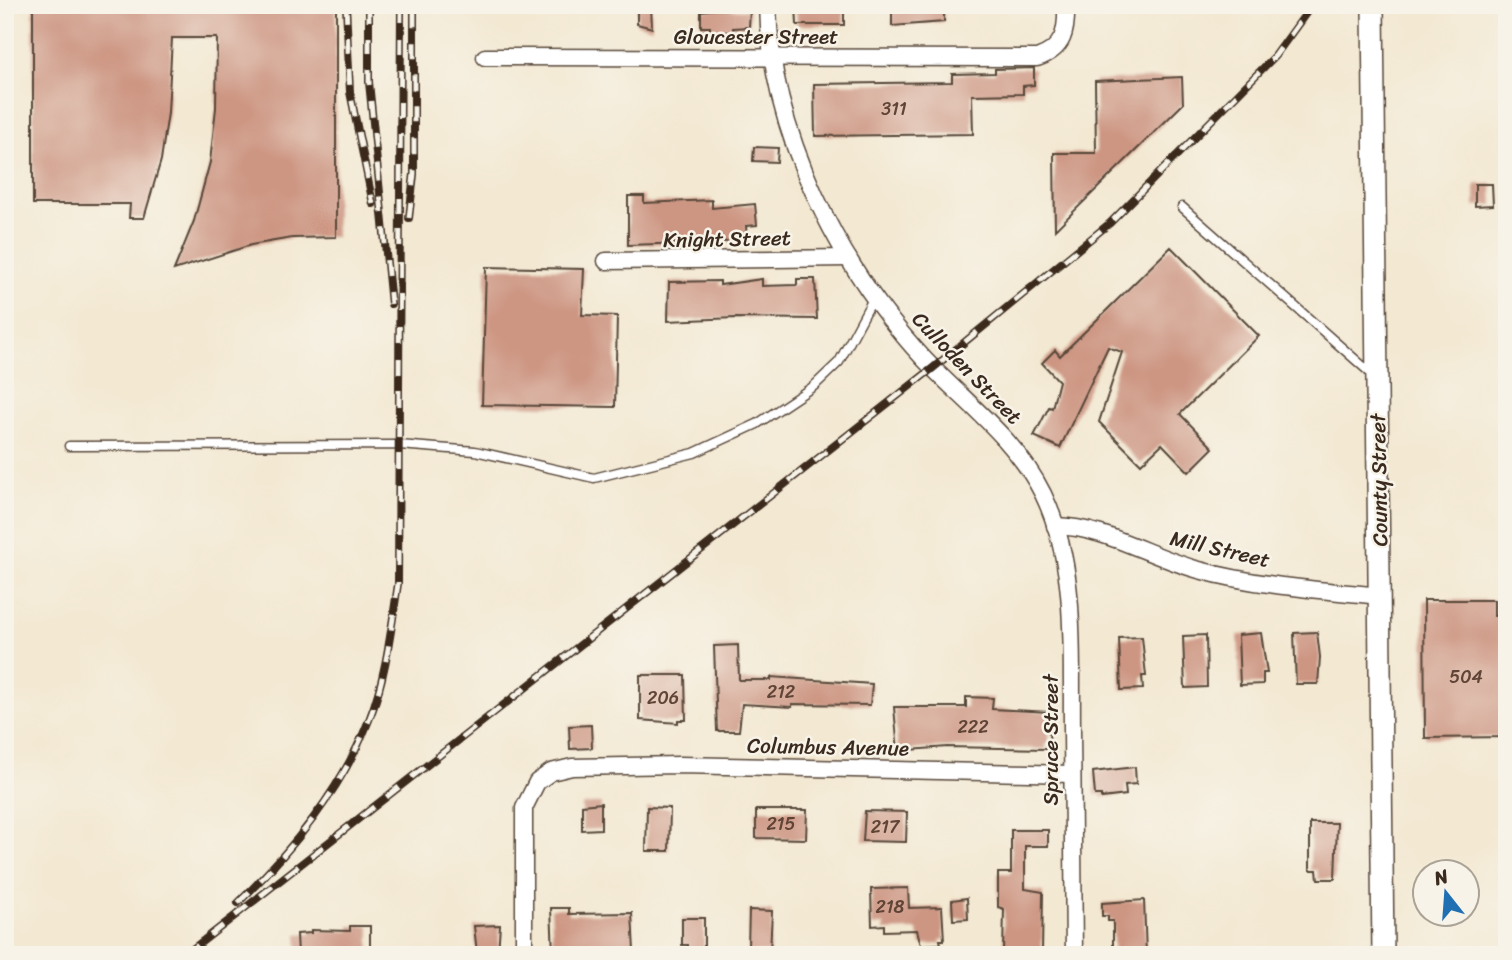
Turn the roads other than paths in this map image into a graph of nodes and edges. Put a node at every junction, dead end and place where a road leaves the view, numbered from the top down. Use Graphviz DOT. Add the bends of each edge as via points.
graph roads {
  1 [pos="768,5"];
  2 [pos="1066,5"];
  3 [pos="1373,5"];
  4 [pos="485,57"];
  5 [pos="770,58"];
  6 [pos="1182,207"];
  7 [pos="848,258"];
  8 [pos="606,261"];
  9 [pos="874,296"];
  10 [pos="1377,379"];
  11 [pos="69,446"];
  12 [pos="1055,526"];
  13 [pos="1380,596"];
  14 [pos="1072,774"];
  15 [pos="524,955"];
  16 [pos="1074,955"];
  17 [pos="1383,955"];
  1 -- 5 [label="street, Culloden Street"];
  2 -- 5 [label="street, Gloucester Street" via="1066,26 1058,46 1049,54 1026,58"];
  3 -- 10 [label="street, County Street"];
  4 -- 5 [label="street, Gloucester Street"];
  5 -- 7 [label="street, Culloden Street" via="813,188"];
  6 -- 10 [label="lane"];
  7 -- 8 [label="street, Knight Street"];
  7 -- 9 [label="street, Culloden Street"];
  9 -- 11 [label="lane" via="839,362 814,386 757,424 694,453 594,478 475,451 399,445"];
  9 -- 12 [label="street, Culloden Street" via="906,339 1005,437 1043,495"];
  10 -- 13 [label="street, County Street"];
  12 -- 13 [label="street, Mill Street" via="1096,531 1225,576"];
  12 -- 14 [label="street, Spruce Street" via="1071,606"];
  13 -- 17 [label="street, County Street"];
  14 -- 15 [label="street, Columbus Avenue" via="739,765 583,767 551,772 537,782 524,808"];
  14 -- 16 [label="street, Spruce Street"];
}
